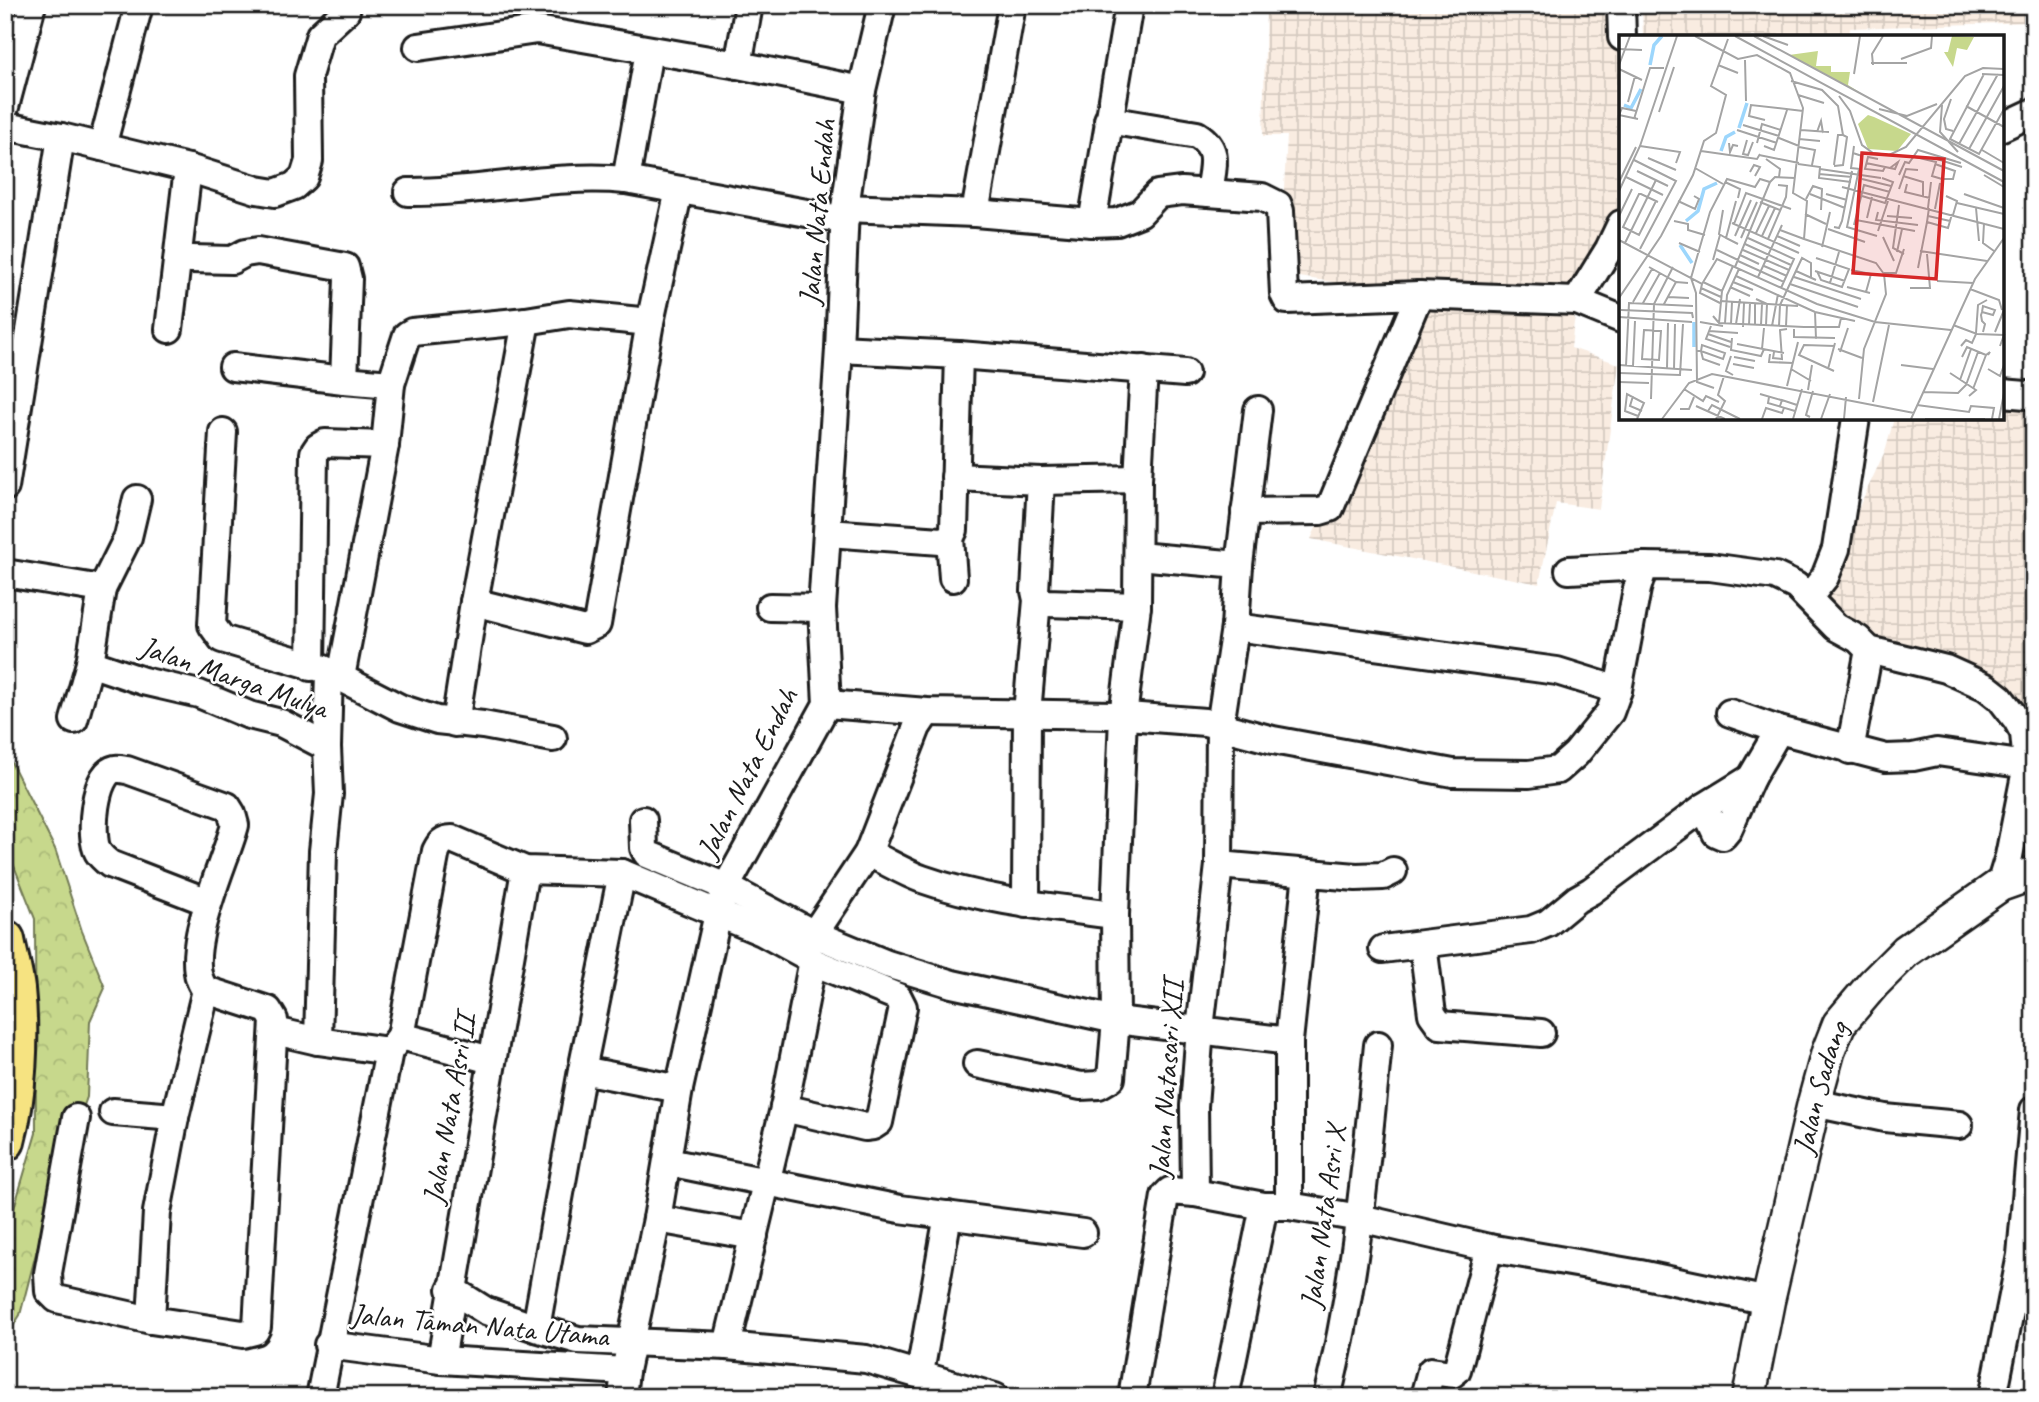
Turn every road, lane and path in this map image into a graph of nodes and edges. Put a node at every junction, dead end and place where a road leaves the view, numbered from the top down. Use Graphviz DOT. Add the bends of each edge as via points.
graph roads {
  1 [pos="32,5"];
  2 [pos="139,5"];
  3 [pos="749,5"];
  4 [pos="882,5"];
  5 [pos="1012,5"];
  6 [pos="1129,5"];
  7 [pos="1621,5"];
  8 [pos="350,7"];
  9 [pos="1622,35"];
  10 [pos="418,47"];
  11 [pos="649,51"];
  12 [pos="738,65"];
  13 [pos="862,90"];
  14 [pos="5,107"];
  15 [pos="2034,111"];
  16 [pos="1108,120"];
  17 [pos="5,126"];
  18 [pos="2004,126"];
  19 [pos="61,137"];
  20 [pos="102,147"];
  21 [pos="188,168"];
  22 [pos="626,180"];
  23 [pos="679,190"];
  24 [pos="408,192"];
  25 [pos="1209,193"];
  26 [pos="845,214"];
  27 [pos="975,214"];
  28 [pos="1092,223"];
  29 [pos="1619,228"];
  30 [pos="191,259"];
  31 [pos="1419,295"];
  32 [pos="1577,301"];
  33 [pos="1619,318"];
  34 [pos="526,321"];
  35 [pos="650,322"];
  36 [pos="169,329"];
  37 [pos="839,349"];
  38 [pos="959,355"];
  39 [pos="233,366"];
  40 [pos="1144,369"];
  41 [pos="1185,373"];
  42 [pos="344,380"];
  43 [pos="391,384"];
  44 [pos="1258,410"];
  45 [pos="1856,420"];
  46 [pos="223,432"];
  47 [pos="385,445"];
  48 [pos="954,477"];
  49 [pos="1138,479"];
  50 [pos="1041,481"];
  51 [pos="5,488"];
  52 [pos="137,499"];
  53 [pos="1245,512"];
  54 [pos="828,533"];
  55 [pos="950,538"];
  56 [pos="1138,556"];
  57 [pos="1239,565"];
  58 [pos="1644,566"];
  59 [pos="1569,570"];
  60 [pos="5,573"];
  61 [pos="953,578"];
  62 [pos="102,589"];
  63 [pos="1808,598"];
  64 [pos="1037,600"];
  65 [pos="474,602"];
  66 [pos="1137,606"];
  67 [pos="771,607"];
  68 [pos="821,608"];
  69 [pos="1236,627"];
  70 [pos="1870,650"];
  71 [pos="90,663"];
  72 [pos="327,672"];
  73 [pos="1618,690"];
  74 [pos="827,704"];
  75 [pos="927,712"];
  76 [pos="1027,713"];
  77 [pos="1730,713"];
  78 [pos="1123,716"];
  79 [pos="74,720"];
  80 [pos="455,723"];
  81 [pos="1220,726"];
  82 [pos="1779,730"];
  83 [pos="552,738"];
  84 [pos="327,747"];
  85 [pos="1850,750"];
  86 [pos="2027,765"];
  87 [pos="643,820"];
  88 [pos="868,853"];
  89 [pos="1219,865"];
  90 [pos="525,870"];
  91 [pos="1393,871"];
  92 [pos="622,873"];
  93 [pos="1307,873"];
  94 [pos="2034,873"];
  95 [pos="2000,886"];
  96 [pos="721,901"];
  97 [pos="208,902"];
  98 [pos="1026,904"];
  99 [pos="1115,915"];
  100 [pos="814,934"];
  101 [pos="5,940"];
  102 [pos="1423,944"];
  103 [pos="1383,949"];
  104 [pos="811,961"];
  105 [pos="206,990"];
  106 [pos="1116,1020"];
  107 [pos="1200,1029"];
  108 [pos="275,1031"];
  109 [pos="1541,1034"];
  110 [pos="318,1041"];
  111 [pos="1289,1041"];
  112 [pos="395,1044"];
  113 [pos="1377,1045"];
  114 [pos="491,1060"];
  115 [pos="977,1063"];
  116 [pos="582,1070"];
  117 [pos="679,1089"];
  118 [pos="1814,1102"];
  119 [pos="784,1108"];
  120 [pos="2034,1110"];
  121 [pos="113,1112"];
  122 [pos="175,1117"];
  123 [pos="76,1118"];
  124 [pos="1959,1125"];
  125 [pos="5,1141"];
  126 [pos="668,1162"];
  127 [pos="767,1182"];
  128 [pos="1195,1193"];
  129 [pos="1277,1206"];
  130 [pos="948,1215"];
  131 [pos="1360,1218"];
  132 [pos="657,1219"];
  133 [pos="1083,1233"];
  134 [pos="754,1236"];
  135 [pos="1489,1248"];
  136 [pos="2028,1256"];
  137 [pos="452,1289"];
  138 [pos="1768,1301"];
  139 [pos="151,1320"];
  140 [pos="536,1328"];
  141 [pos="631,1343"];
  142 [pos="328,1345"];
  143 [pos="727,1346"];
  144 [pos="441,1360"];
  145 [pos="920,1373"];
  146 [pos="624,1384"];
  147 [pos="320,1397"];
  148 [pos="995,1397"];
  149 [pos="1132,1397"];
  150 [pos="1225,1397"];
  151 [pos="1327,1397"];
  152 [pos="1424,1397"];
  153 [pos="1749,1397"];
  154 [pos="1993,1397"];
  1 -- 14 [label="street"];
  2 -- 20 [label="street"];
  3 -- 12 [label="street"];
  4 -- 13 [label="street, Jalan Nata Endah"];
  5 -- 27 [label="street"];
  6 -- 16 [label="street"];
  7 -- 9 [label="street"];
  8 -- 21 [label="street" via="320,35 308,75 309,161 304,177 275,193"];
  10 -- 11 [label="street" via="537,30"];
  11 -- 12 [label="street"];
  11 -- 22 [label="street"];
  12 -- 13 [label="street"];
  13 -- 26 [label="street, Jalan Nata Endah"];
  15 -- 18 [label="street"];
  16 -- 25 [label="street" via="1204,140 1213,156"];
  16 -- 28 [label="street"];
  17 -- 19 [label="street"];
  19 -- 20 [label="street"];
  19 -- 51 [label="street"];
  20 -- 21 [label="street"];
  21 -- 36 [label="street"];
  22 -- 23 [label="street"];
  22 -- 24 [label="street" via="573,178"];
  23 -- 26 [label="street"];
  23 -- 35 [label="street"];
  25 -- 28 [label="street" via="1158,194 1140,213 1117,222"];
  25 -- 31 [label="street" via="1262,197 1278,205 1287,300"];
  26 -- 27 [label="street"];
  26 -- 37 [label="street, Jalan Nata Endah"];
  27 -- 28 [label="street"];
  29 -- 32 [label="street"];
  30 -- 42 [label="street" via="232,260 258,251 345,267"];
  31 -- 32 [label="street"];
  31 -- 53 [label="street" via="1330,508"];
  32 -- 33 [label="street"];
  34 -- 35 [label="street" via="569,314"];
  34 -- 43 [label="street" via="412,332 407,335"];
  34 -- 65 [label="street"];
  35 -- 65 [label="street" via="597,624 585,630"];
  37 -- 38 [label="street"];
  37 -- 54 [label="street, Jalan Nata Endah"];
  38 -- 40 [label="street"];
  38 -- 48 [label="street"];
  39 -- 42 [label="street"];
  40 -- 41 [label="street"];
  40 -- 49 [label="street"];
  42 -- 43 [label="street"];
  43 -- 47 [label="street"];
  44 -- 53 [label="street, Jalan Natasari XII"];
  45 -- 63 [label="street" via="1836,548 1825,577"];
  46 -- 72 [label="street" via="212,625 230,643"];
  47 -- 72 [label="street"];
  47 -- 72 [label="street" via="326,443 314,453"];
  48 -- 50 [label="street"];
  48 -- 55 [label="street"];
  49 -- 50 [label="street"];
  49 -- 56 [label="street"];
  50 -- 64 [label="street"];
  52 -- 62 [label="street" via="128,537"];
  53 -- 57 [label="street, Jalan Natasari XII"];
  54 -- 55 [label="street"];
  54 -- 68 [label="street, Jalan Nata Endah"];
  55 -- 61 [label="street"];
  56 -- 57 [label="street"];
  56 -- 66 [label="street"];
  57 -- 69 [label="street, Jalan Natasari XII"];
  58 -- 59 [label="street"];
  58 -- 63 [label="street" via="1775,576"];
  58 -- 73 [label="street"];
  60 -- 62 [label="street"];
  62 -- 71 [label="street"];
  63 -- 70 [label="street"];
  64 -- 66 [label="street"];
  64 -- 76 [label="street"];
  65 -- 80 [label="street"];
  66 -- 78 [label="street"];
  67 -- 68 [label="street"];
  68 -- 74 [label="street, Jalan Nata Endah"];
  69 -- 73 [label="street" via="1557,671"];
  69 -- 81 [label="street, Jalan Natasari XII"];
  70 -- 85 [label="street"];
  70 -- 86 [label="street" via="1947,670 1986,687 2000,698 2024,733"];
  71 -- 79 [label="street"];
  71 -- 84 [label="street, Jalan Marga Mulya" via="200,694 281,723"];
  72 -- 80 [label="street" via="400,708"];
  72 -- 84 [label="street, Jalan Marga Mulya"];
  73 -- 81 [label="street" via="1610,712 1576,754 1558,770 1529,774 1452,773"];
  74 -- 75 [label="street"];
  74 -- 96 [label="street, Jalan Nata Endah"];
  75 -- 76 [label="street"];
  75 -- 88 [label="street"];
  76 -- 78 [label="street"];
  76 -- 98 [label="street"];
  77 -- 82 [label="street"];
  78 -- 81 [label="street"];
  78 -- 99 [label="street"];
  80 -- 83 [label="street"];
  81 -- 89 [label="street, Jalan Natasari XII"];
  82 -- 85 [label="street"];
  82 -- 102 [label="street" via="1751,778 1704,807 1548,923 1513,934"];
  84 -- 110 [label="street"];
  85 -- 86 [label="street" via="1886,758 1937,752"];
  86 -- 95 [label="street"];
  87 -- 96 [label="street" via="648,854"];
  88 -- 98 [label="street" via="921,878"];
  88 -- 100 [label="street"];
  89 -- 93 [label="street"];
  89 -- 107 [label="street, Jalan Natasari XII"];
  90 -- 92 [label="street"];
  90 -- 112 [label="street" via="452,839 440,844"];
  90 -- 114 [label="street, Jalan Nata Asri II"];
  91 -- 93 [label="street" via="1371,877"];
  92 -- 96 [label="street"];
  92 -- 116 [label="street"];
  93 -- 111 [label="street"];
  94 -- 95 [label="street, Jalan Sadang"];
  95 -- 118 [label="street, Jalan Sadang" via="1906,951 1844,1016 1834,1034"];
  96 -- 100 [label="street"];
  96 -- 104 [label="street"];
  96 -- 117 [label="street, Jalan Nata Endah"];
  97 -- 97 [label="street" via="110,864 98,852 93,821 98,791 107,773 127,770 227,806 235,825"];
  97 -- 105 [label="street" via="197,975"];
  98 -- 99 [label="street"];
  99 -- 106 [label="street"];
  100 -- 106 [label="street" via="952,984"];
  101 -- 125 [label="highway" via="15,989 16,1057"];
  102 -- 103 [label="street"];
  102 -- 109 [label="street" via="1432,1014 1440,1025"];
  104 -- 119 [label="street"];
  104 -- 119 [label="street" via="898,997 903,1007 879,1122 865,1127"];
  105 -- 108 [label="street" via="268,1010"];
  105 -- 122 [label="street"];
  106 -- 107 [label="street"];
  106 -- 115 [label="street" via="1111,1078 1099,1085 1081,1086"];
  107 -- 111 [label="street"];
  107 -- 128 [label="street, Jalan Natasari XII" via="1194,1106"];
  108 -- 110 [label="street"];
  108 -- 139 [label="street" via="257,1327 243,1334"];
  110 -- 112 [label="street"];
  111 -- 129 [label="street"];
  112 -- 114 [label="street"];
  112 -- 142 [label="street"];
  113 -- 131 [label="street, Jalan Nata Asri X"];
  114 -- 137 [label="street, Jalan Nata Asri II"];
  116 -- 117 [label="street"];
  116 -- 140 [label="street"];
  117 -- 126 [label="street, Jalan Nata Endah"];
  118 -- 124 [label="street" via="1885,1118"];
  118 -- 138 [label="street, Jalan Sadang"];
  119 -- 127 [label="street"];
  120 -- 136 [label="street"];
  121 -- 122 [label="street"];
  122 -- 139 [label="street" via="157,1212"];
  123 -- 139 [label="street" via="48,1273 49,1291 57,1300"];
  126 -- 127 [label="street"];
  126 -- 132 [label="street, Jalan Nata Endah"];
  127 -- 130 [label="street"];
  127 -- 134 [label="street"];
  128 -- 129 [label="street"];
  128 -- 149 [label="street, Jalan Natasari XII" via="1170,1191 1165,1196"];
  129 -- 131 [label="street"];
  129 -- 150 [label="street"];
  130 -- 133 [label="street"];
  130 -- 145 [label="street"];
  131 -- 135 [label="street"];
  131 -- 151 [label="street, Jalan Nata Asri X"];
  132 -- 134 [label="street"];
  132 -- 141 [label="street, Jalan Nata Endah"];
  134 -- 143 [label="street"];
  135 -- 138 [label="street"];
  135 -- 152 [label="street" via="1457,1370 1451,1374 1431,1371"];
  136 -- 154 [label="street"];
  137 -- 140 [label="street" via="486,1311"];
  137 -- 144 [label="street, Jalan Nata Asri II"];
  138 -- 153 [label="street, Jalan Sadang"];
  140 -- 141 [label="street" via="578,1340"];
  141 -- 143 [label="street"];
  141 -- 146 [label="street, Jalan Nata Endah"];
  142 -- 144 [label="street, Jalan Taman Nata Utama"];
  142 -- 147 [label="street"];
  143 -- 145 [label="street" via="866,1359"];
  144 -- 146 [label="street, Jalan Taman Nata Utama"];
  145 -- 148 [label="street"];
}
